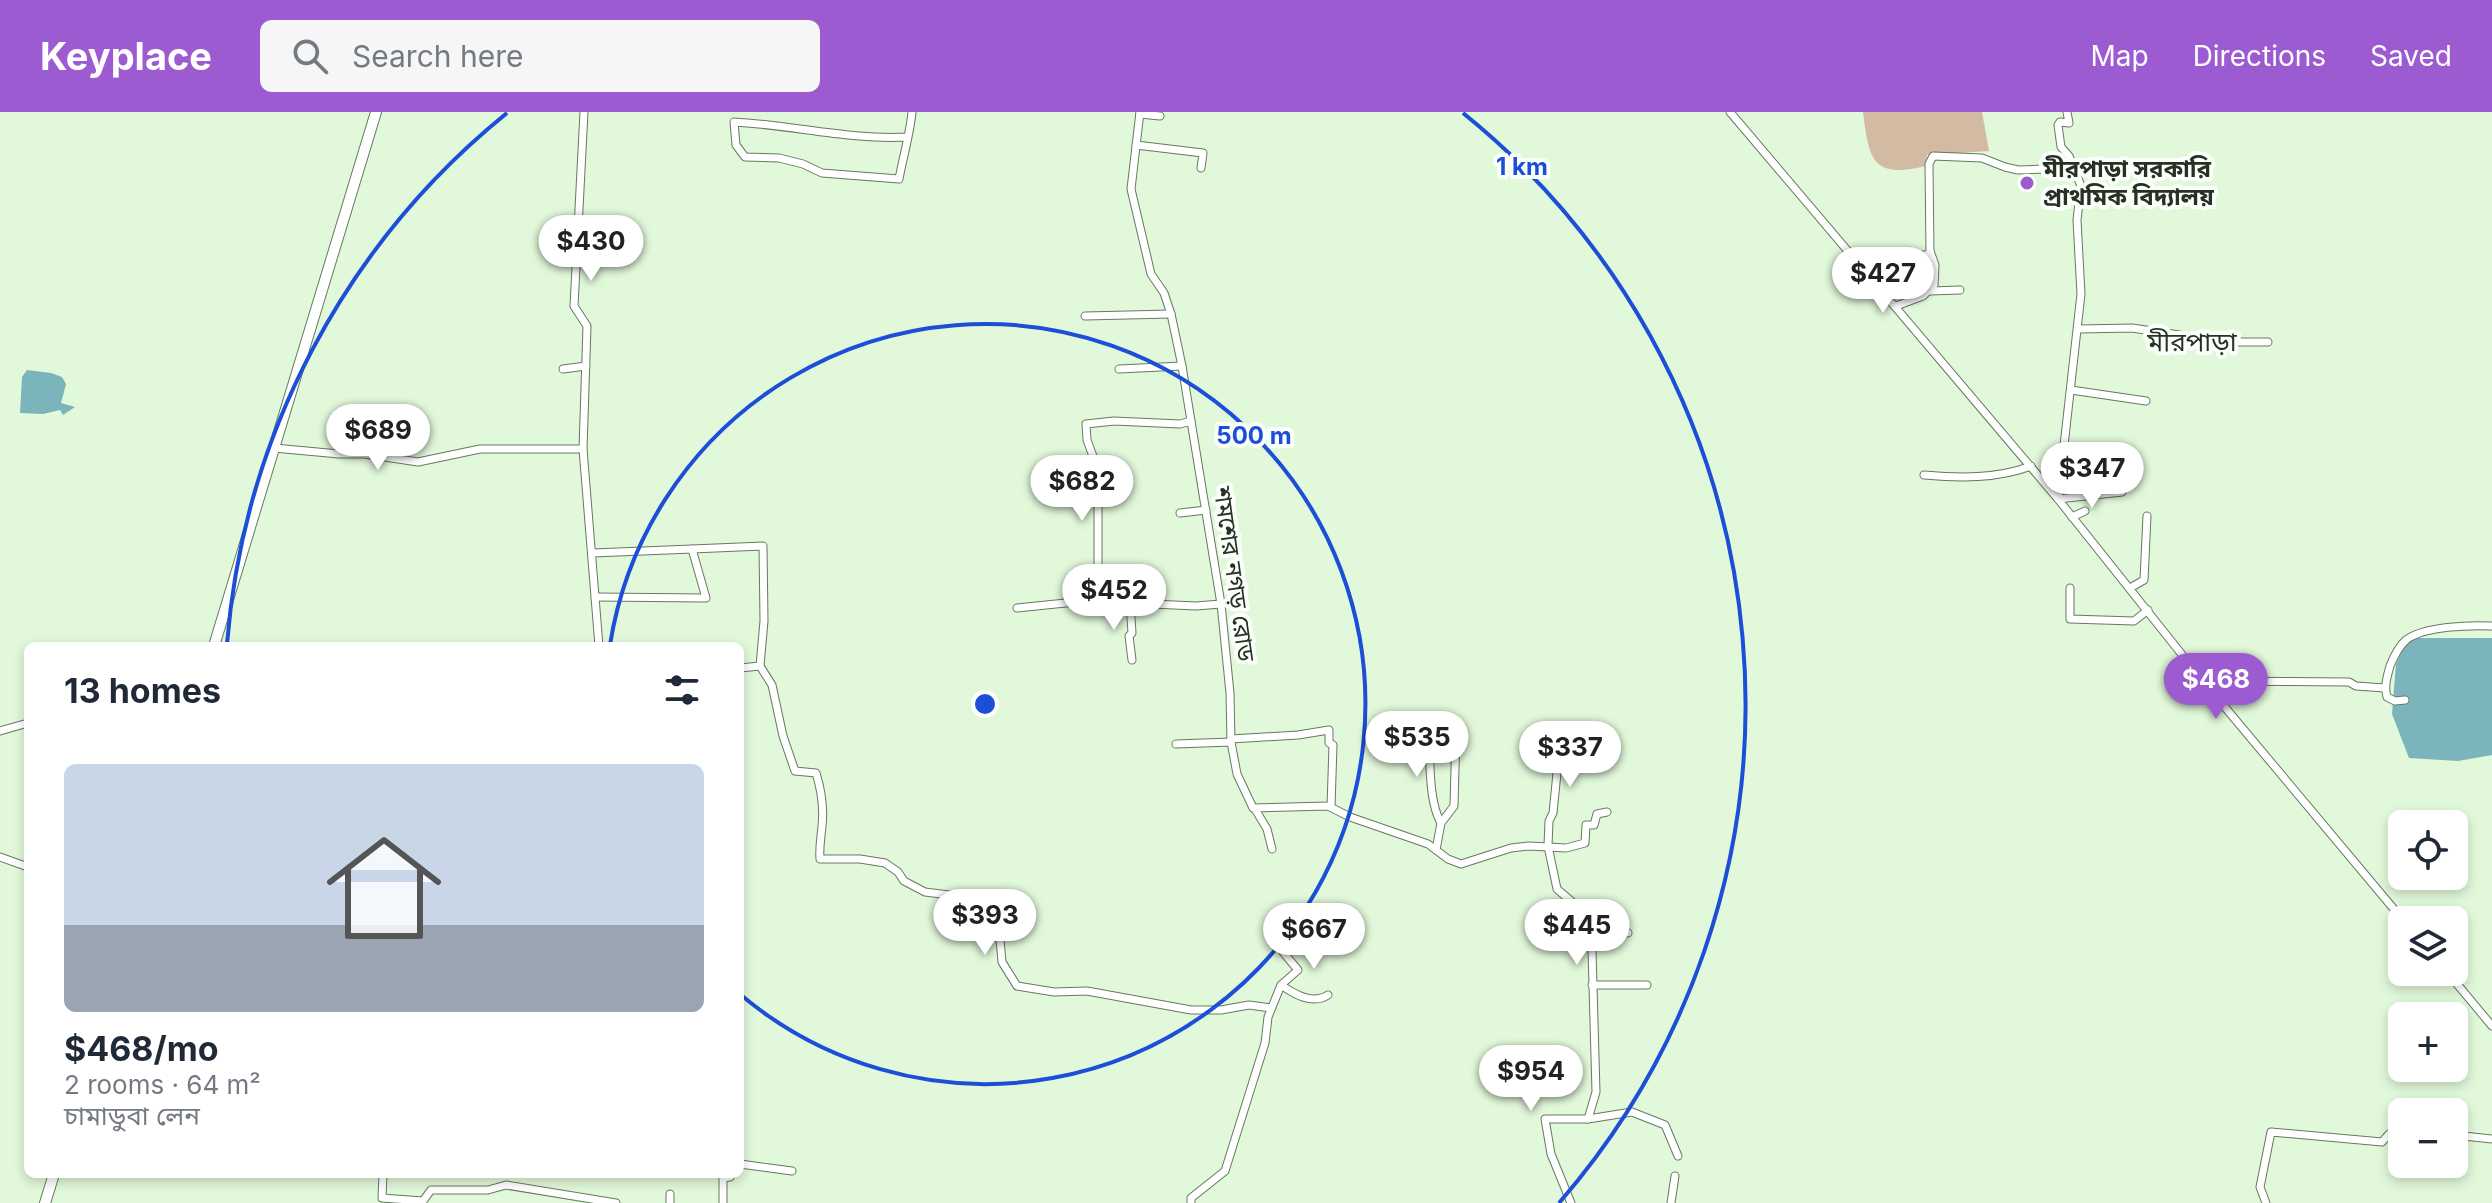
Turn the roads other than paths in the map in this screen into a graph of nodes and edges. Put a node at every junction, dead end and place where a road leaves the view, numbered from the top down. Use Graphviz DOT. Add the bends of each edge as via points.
graph roads {
  1 [pos="376,112"];
  2 [pos="584,112"];
  3 [pos="912,112"];
  4 [pos="1730,112"];
  5 [pos="2067,112"];
  6 [pos="1140,113"];
  7 [pos="1160,116"];
  8 [pos="907,137"];
  9 [pos="1136,145"];
  10 [pos="1201,168"];
  11 [pos="2073,168"];
  12 [pos="1930,251"];
  13 [pos="1862,266"];
  14 [pos="1960,290"];
  15 [pos="1930,291"];
  16 [pos="1896,306"];
  17 [pos="1171,314"];
  18 [pos="1085,316"];
  19 [pos="2078,329"];
  20 [pos="2268,342"];
  21 [pos="586,366"];
  22 [pos="1182,366"];
  23 [pos="563,369"];
  24 [pos="1119,369"];
  25 [pos="2071,390"];
  26 [pos="2146,401"];
  27 [pos="1191,421"];
  28 [pos="274,448"];
  29 [pos="583,449"];
  30 [pos="2031,466"];
  31 [pos="1924,475"];
  32 [pos="2122,492"];
  33 [pos="2058,499"];
  34 [pos="1206,510"];
  35 [pos="2085,511"];
  36 [pos="1180,513"];
  37 [pos="2147,516"];
  38 [pos="2072,517"];
  39 [pos="692,549"];
  40 [pos="593,553"];
  41 [pos="2070,588"];
  42 [pos="2130,588"];
  43 [pos="595,597"];
  44 [pos="1130,602"];
  45 [pos="1098,603"];
  46 [pos="1221,604"];
  47 [pos="1017,608"];
  48 [pos="2148,610"];
  49 [pos="2492,626"];
  50 [pos="215,642"];
  51 [pos="599,642"];
  52 [pos="1132,660"];
  53 [pos="760,666"];
  54 [pos="744,668"];
  55 [pos="2203,681"];
  56 [pos="2385,688"];
  57 [pos="2405,700"];
  58 [pos="24,724"];
  59 [pos="1431,725"];
  60 [pos="1452,726"];
  61 [pos="0,731"];
  62 [pos="1556,731"];
  63 [pos="1231,740"];
  64 [pos="1176,744"];
  65 [pos="1331,807"];
  66 [pos="1254,808"];
  67 [pos="1607,812"];
  68 [pos="1441,823"];
  69 [pos="1548,846"];
  70 [pos="1272,849"];
  71 [pos="1436,850"];
  72 [pos="0,857"];
  73 [pos="24,866"];
  74 [pos="2391,906"];
  75 [pos="1589,932"];
  76 [pos="1628,933"];
  77 [pos="1283,952"];
  78 [pos="1281,985"];
  79 [pos="1592,985"];
  80 [pos="1647,985"];
  81 [pos="2459,986"];
  82 [pos="1328,995"];
  83 [pos="1271,1008"];
  84 [pos="2492,1026"];
  85 [pos="1588,1119"];
  86 [pos="2388,1135"];
  87 [pos="2468,1136"];
  88 [pos="2492,1139"];
  89 [pos="1678,1156"];
  90 [pos="744,1165"];
  91 [pos="792,1171"];
  92 [pos="1675,1176"];
  93 [pos="53,1178"];
  94 [pos="383,1178"];
  95 [pos="723,1178"];
  96 [pos="45,1203"];
  97 [pos="616,1203"];
  98 [pos="723,1203"];
  99 [pos="1191,1203"];
  100 [pos="1571,1203"];
  101 [pos="1671,1203"];
  102 [pos="2266,1203"];
  1 -- 28 [label="highway"];
  2 -- 21 [label="street" via="574,306 587,326"];
  3 -- 8 [label="street"];
  4 -- 13 [label="street"];
  5 -- 11 [label="street" via="2069,123 2058,125 2061,147"];
  6 -- 7 [label="street"];
  6 -- 9 [label="street, শমশের নগড় রোড"];
  8 -- 8 [label="street" via="879,138 734,122 736,145 745,157 779,158 822,173 864,178 899,179"];
  9 -- 10 [label="street" via="1203,153"];
  9 -- 17 [label="street, শমশের নগড় রোড" via="1131,189 1151,274"];
  11 -- 12 [label="street" via="2018,170 1982,158 1933,156"];
  11 -- 19 [label="street" via="2081,186"];
  12 -- 13 [label="street"];
  12 -- 15 [label="street" via="1936,279"];
  13 -- 16 [label="street"];
  14 -- 15 [label="street"];
  15 -- 16 [label="street"];
  16 -- 30 [label="street"];
  17 -- 18 [label="street"];
  17 -- 22 [label="street, শমশের নগড় রোড"];
  19 -- 20 [label="street" via="2132,328 2221,343"];
  19 -- 25 [label="street"];
  21 -- 23 [label="street"];
  21 -- 29 [label="street"];
  22 -- 24 [label="street"];
  22 -- 27 [label="street, শমশের নগড় রোড"];
  25 -- 26 [label="street"];
  25 -- 33 [label="street"];
  27 -- 34 [label="street, শমশের নগড় রোড"];
  27 -- 45 [label="street" via="1086,424 1098,477"];
  28 -- 29 [label="street" via="418,462 480,449"];
  28 -- 50 [label="highway"];
  29 -- 40 [label="street"];
  30 -- 31 [label="street" via="1976,477"];
  30 -- 33 [label="street"];
  32 -- 33 [label="street"];
  33 -- 38 [label="street"];
  34 -- 36 [label="street"];
  34 -- 46 [label="street, শমশের নগড় রোড"];
  35 -- 38 [label="street"];
  37 -- 42 [label="street" via="2144,580"];
  38 -- 42 [label="street"];
  39 -- 40 [label="street"];
  39 -- 43 [label="street" via="706,598"];
  39 -- 53 [label="street" via="763,546"];
  40 -- 43 [label="street"];
  41 -- 48 [label="street" via="2070,619 2134,621"];
  42 -- 48 [label="street"];
  43 -- 51 [label="street"];
  44 -- 45 [label="street"];
  44 -- 46 [label="street"];
  44 -- 52 [label="street"];
  45 -- 47 [label="street"];
  46 -- 63 [label="street, শমশের নগড় রোড"];
  48 -- 55 [label="street"];
  49 -- 56 [label="street" via="2466,625 2408,638 2394,657"];
  53 -- 54 [label="street"];
  53 -- 83 [label="street" via="772,685 795,771 816,773 821,789 820,859 885,863 925,892 969,903 1000,940 1002,962 1017,986 1087,991 1191,1010"];
  55 -- 56 [label="street" via="2349,682"];
  55 -- 74 [label="street"];
  56 -- 57 [label="street" via="2387,697"];
  58 -- 61 [label="street"];
  59 -- 68 [label="street" via="1429,750"];
  60 -- 68 [label="street" via="1454,806"];
  62 -- 69 [label="street" via="1558,763"];
  63 -- 64 [label="street"];
  63 -- 65 [label="street" via="1329,730"];
  63 -- 66 [label="street, শমশের নগড় রোড" via="1237,774"];
  65 -- 66 [label="street"];
  65 -- 71 [label="street"];
  66 -- 70 [label="street, শমশের নগড় রোড"];
  67 -- 69 [label="street" via="1597,814 1594,825 1586,825 1585,843"];
  68 -- 71 [label="street"];
  69 -- 71 [label="street" via="1511,848 1461,864"];
  69 -- 75 [label="street" via="1557,889 1585,913"];
  72 -- 73 [label="street"];
  75 -- 76 [label="street"];
  75 -- 79 [label="street"];
  77 -- 78 [label="street" via="1298,970"];
  78 -- 82 [label="street" via="1296,996"];
  78 -- 83 [label="street"];
  79 -- 80 [label="street"];
  79 -- 85 [label="street" via="1596,1092"];
  81 -- 84 [label="street"];
  83 -- 99 [label="street" via="1225,1171"];
  85 -- 89 [label="street" via="1639,1113 1665,1125"];
  85 -- 100 [label="street" via="1545,1119 1551,1154"];
  86 -- 102 [label="street" via="2382,1142 2271,1132 2260,1187"];
  87 -- 88 [label="street"];
  90 -- 91 [label="street"];
  92 -- 101 [label="street"];
  93 -- 96 [label="highway"];
  94 -- 97 [label="street" via="382,1198 423,1201 431,1190 506,1185"];
  95 -- 98 [label="street"];
}
